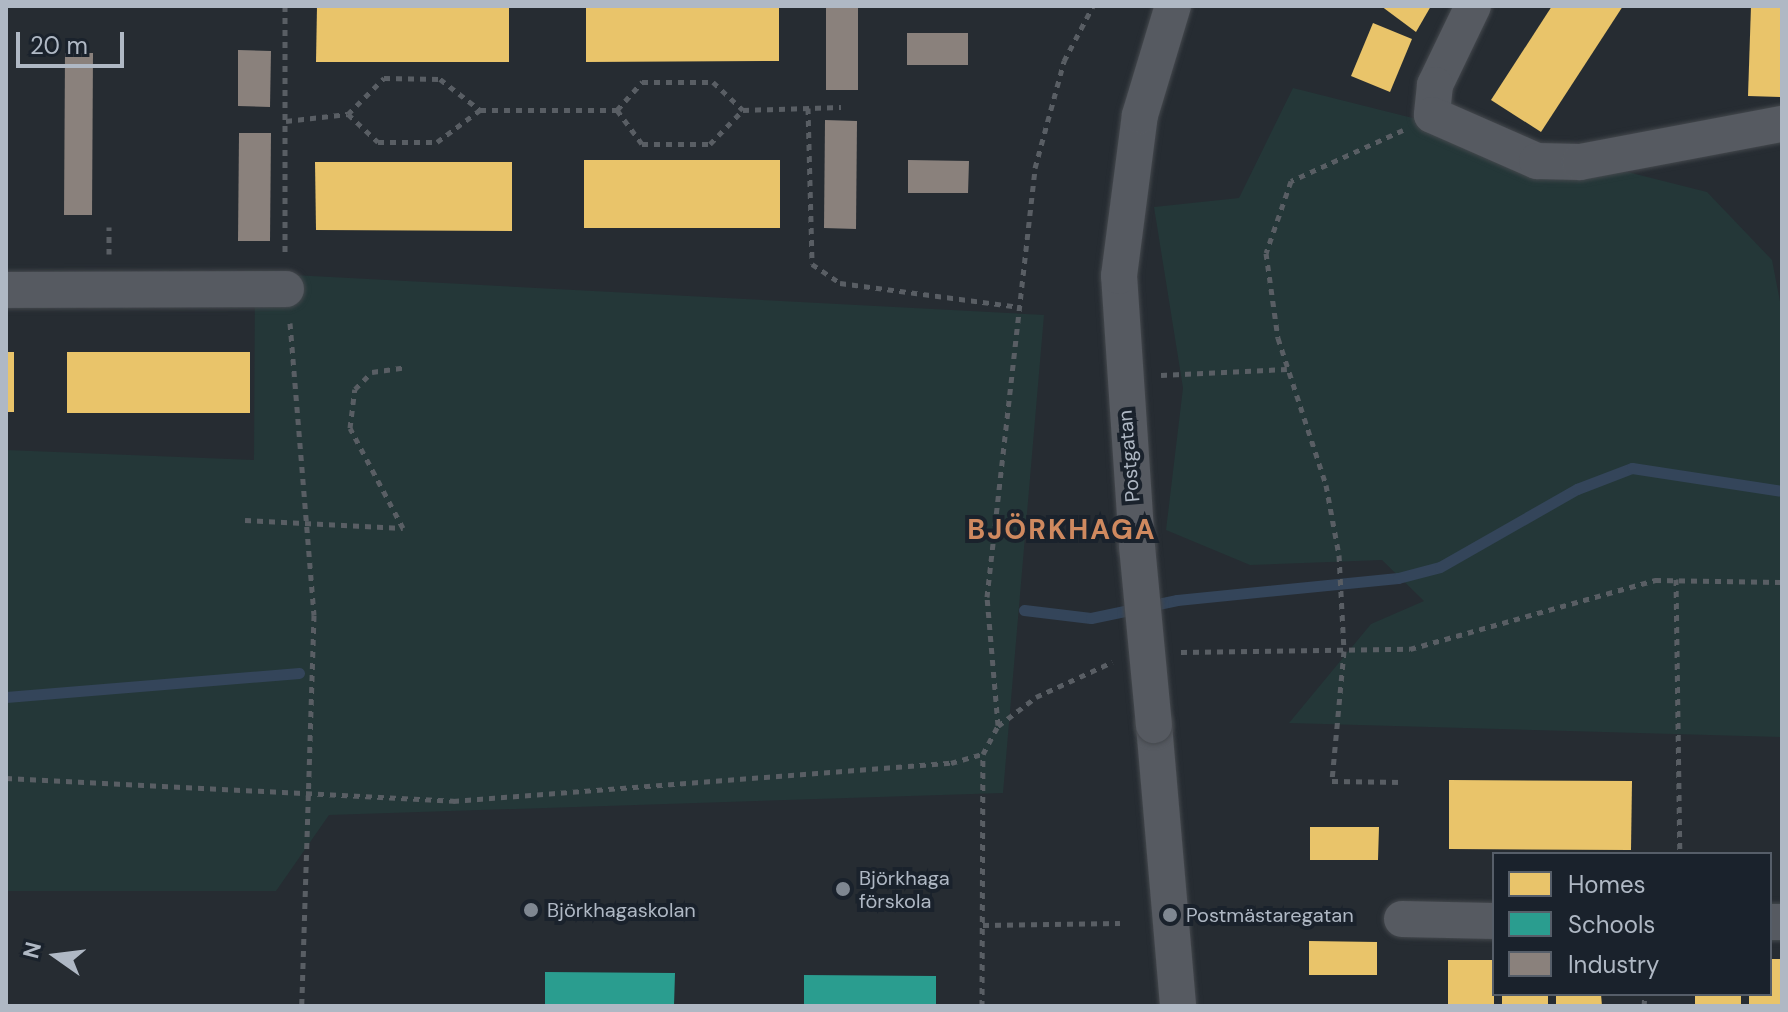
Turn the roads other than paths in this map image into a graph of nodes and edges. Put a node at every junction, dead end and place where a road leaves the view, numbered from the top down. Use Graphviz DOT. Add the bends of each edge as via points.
graph roads {
  1 [pos="1173,6"];
  2 [pos="1473,6"];
  3 [pos="1782,124"];
  4 [pos="286,289"];
  5 [pos="6,290"];
  6 [pos="1402,919"];
  7 [pos="1492,921"];
  8 [pos="1178,1006"];
  1 -- 8 [label="street, Postgatan, bridge" via="1140,115 1119,276"];
  2 -- 3 [label="street" via="1435,85 1432,115 1559,164"];
  4 -- 5 [label="street"];
  6 -- 7 [label="street"];
}
